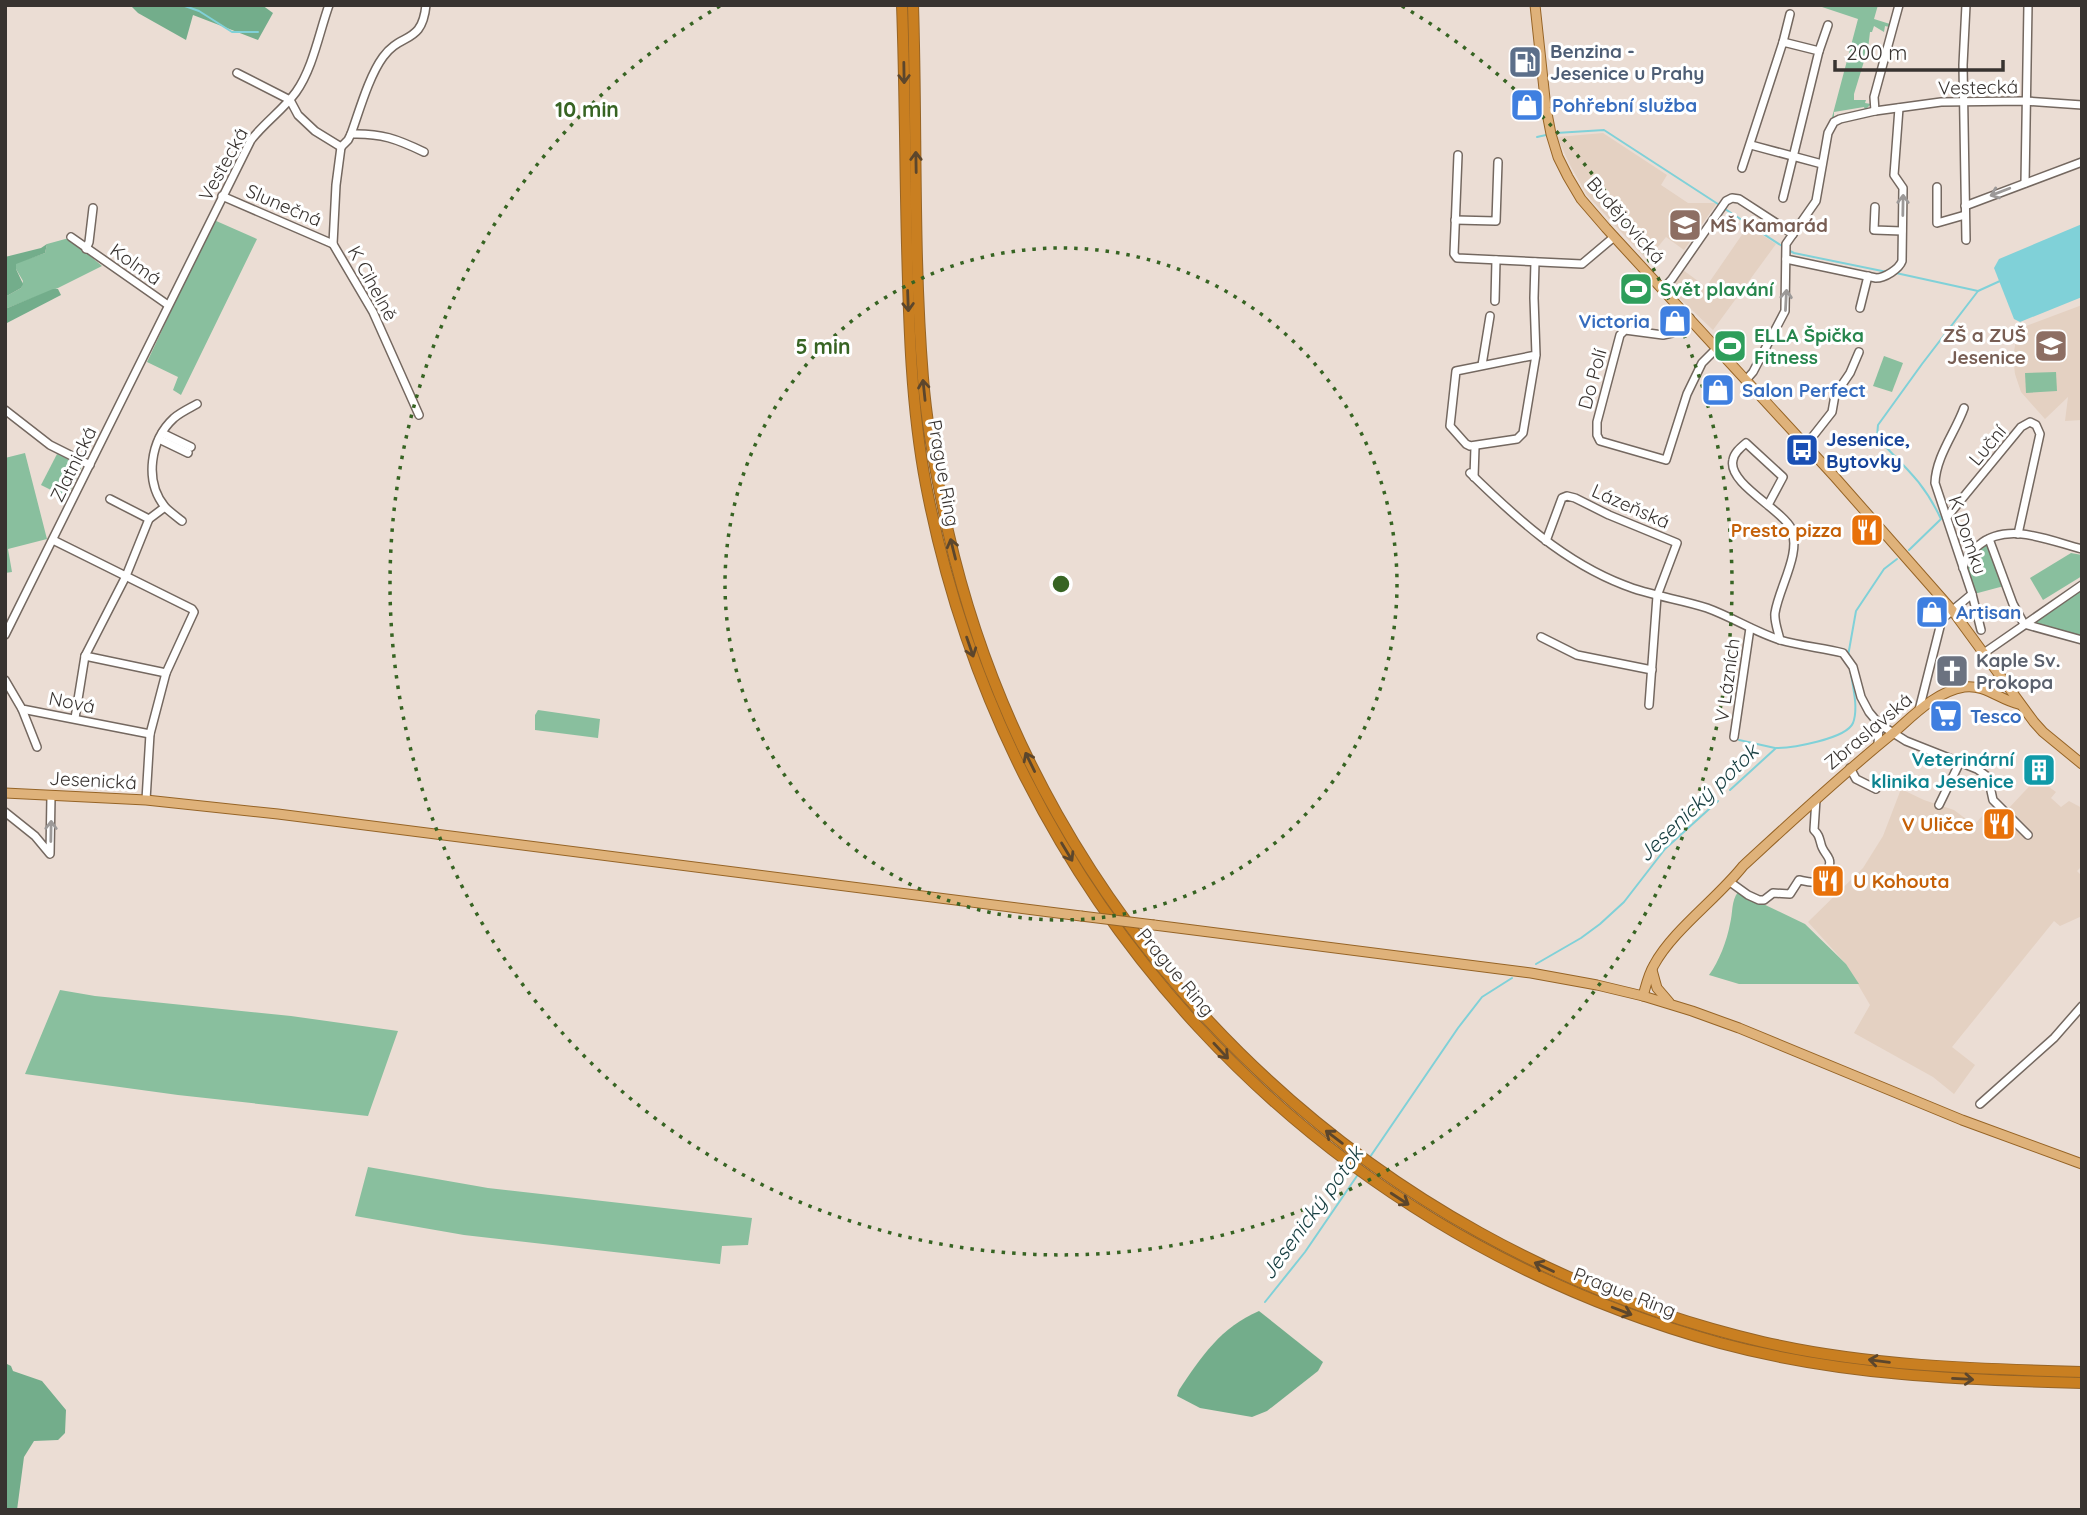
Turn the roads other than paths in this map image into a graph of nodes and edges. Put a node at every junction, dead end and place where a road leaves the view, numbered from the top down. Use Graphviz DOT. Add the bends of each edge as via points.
graph roads {
  1 [pos="329,5"];
  2 [pos="426,5"];
  3 [pos="902,5"];
  4 [pos="913,5"];
  5 [pos="1535,5"];
  6 [pos="1899,5"];
  7 [pos="1966,5"];
  8 [pos="2028,5"];
  9 [pos="1790,14"];
  10 [pos="1828,25"];
  11 [pos="1783,41"];
  12 [pos="1819,51"];
  13 [pos="237,73"];
  14 [pos="290,100"];
  15 [pos="1964,100"];
  16 [pos="2025,101"];
  17 [pos="2082,105"];
  18 [pos="1899,108"];
  19 [pos="1875,111"];
  20 [pos="351,134"];
  21 [pos="1751,145"];
  22 [pos="341,147"];
  23 [pos="424,152"];
  24 [pos="1458,155"];
  25 [pos="1794,156"];
  26 [pos="1498,162"];
  27 [pos="2082,162"];
  28 [pos="1822,164"];
  29 [pos="1742,168"];
  30 [pos="2025,183"];
  31 [pos="1937,187"];
  32 [pos="222,196"];
  33 [pos="1783,198"];
  34 [pos="1875,207"];
  35 [pos="93,208"];
  36 [pos="1965,210"];
  37 [pos="1455,220"];
  38 [pos="1902,230"];
  39 [pos="1793,234"];
  40 [pos="71,237"];
  41 [pos="1614,237"];
  42 [pos="1966,240"];
  43 [pos="333,244"];
  44 [pos="86,249"];
  45 [pos="1786,252"];
  46 [pos="1496,260"];
  47 [pos="1535,262"];
  48 [pos="1868,276"];
  49 [pos="1663,289"];
  50 [pos="1494,301"];
  51 [pos="168,306"];
  52 [pos="1860,308"];
  53 [pos="1490,316"];
  54 [pos="1690,318"];
  55 [pos="1717,348"];
  56 [pos="1859,352"];
  57 [pos="1536,355"];
  58 [pos="1482,365"];
  59 [pos="1746,380"];
  60 [pos="197,404"];
  61 [pos="1964,408"];
  62 [pos="5,410"];
  63 [pos="419,415"];
  64 [pos="160,436"];
  65 [pos="1807,445"];
  66 [pos="1475,446"];
  67 [pos="190,450"];
  68 [pos="90,465"];
  69 [pos="110,499"];
  70 [pos="1768,505"];
  71 [pos="165,507"];
  72 [pos="1947,517"];
  73 [pos="149,519"];
  74 [pos="182,521"];
  75 [pos="2018,534"];
  76 [pos="1989,539"];
  77 [pos="53,540"];
  78 [pos="1546,541"];
  79 [pos="2082,549"];
  80 [pos="1963,568"];
  81 [pos="126,576"];
  82 [pos="2082,585"];
  83 [pos="1972,594"];
  84 [pos="1657,596"];
  85 [pos="1952,610"];
  86 [pos="5,615"];
  87 [pos="12,622"];
  88 [pos="2024,624"];
  89 [pos="1750,628"];
  90 [pos="1981,630"];
  91 [pos="5,635"];
  92 [pos="1541,637"];
  93 [pos="2082,639"];
  94 [pos="1780,640"];
  95 [pos="1984,653"];
  96 [pos="85,656"];
  97 [pos="1652,670"];
  98 [pos="166,673"];
  99 [pos="5,680"];
  100 [pos="2020,704"];
  101 [pos="1649,705"];
  102 [pos="22,709"];
  103 [pos="1919,710"];
  104 [pos="75,718"];
  105 [pos="1879,724"];
  106 [pos="1893,732"];
  107 [pos="150,734"];
  108 [pos="1734,737"];
  109 [pos="1878,745"];
  110 [pos="37,747"];
  111 [pos="1960,762"];
  112 [pos="2081,762"];
  113 [pos="1850,768"];
  114 [pos="1876,789"];
  115 [pos="5,793"];
  116 [pos="51,796"];
  117 [pos="1816,799"];
  118 [pos="146,800"];
  119 [pos="1939,805"];
  120 [pos="5,812"];
  121 [pos="2028,835"];
  122 [pos="1730,882"];
  123 [pos="1651,970"];
  124 [pos="1643,996"];
  125 [pos="1674,1005"];
  126 [pos="2082,1006"];
  127 [pos="1980,1104"];
  128 [pos="2082,1164"];
  129 [pos="2082,1372"];
  130 [pos="2082,1383"];
  1 -- 14 [label="street, Vestecká" via="304,77"];
  2 -- 20 [label="street" via="418,33 382,58"];
  3 -- 130 [label="highway, Prague Ring, one-way" via="907,272 915,406 926,482 959,614 984,685 1048,820 1126,941 1177,1004 1235,1065 1345,1161 1480,1247 1587,1298 1724,1344 1802,1362 1946,1378"];
  129 -- 4 [label="highway, Prague Ring, one-way" via="1947,1368 1804,1351 1714,1330 1589,1287 1485,1238 1387,1176 1316,1124 1184,995 1097,880 1058,815 994,680 969,610 948,532 923,379"];
  5 -- 41 [label="main road, Budějovická" via="1546,108 1558,157 1581,199"];
  6 -- 19 [label="street" via="1874,97"];
  7 -- 15 [label="street"];
  8 -- 16 [label="street"];
  9 -- 11 [label="street"];
  10 -- 12 [label="street"];
  11 -- 12 [label="street"];
  11 -- 21 [label="street"];
  12 -- 25 [label="street"];
  13 -- 14 [label="street"];
  14 -- 22 [label="street" via="298,116"];
  14 -- 32 [label="street, Vestecká" via="251,140"];
  15 -- 16 [label="street, Vestecká"];
  15 -- 18 [label="street, Vestecká"];
  15 -- 36 [label="street"];
  16 -- 17 [label="street, Vestecká"];
  16 -- 30 [label="street"];
  18 -- 19 [label="street, Vestecká"];
  38 -- 18 [label="street, one-way" via="1903,188 1894,175"];
  19 -- 28 [label="street, Vestecká" via="1834,122"];
  20 -- 22 [label="street"];
  20 -- 23 [label="street" via="389,136"];
  21 -- 25 [label="street"];
  21 -- 29 [label="street"];
  22 -- 43 [label="street, K Cihelně"];
  24 -- 37 [label="street"];
  25 -- 28 [label="street"];
  25 -- 33 [label="street"];
  26 -- 37 [label="street" via="1496,221"];
  27 -- 30 [label="street"];
  28 -- 39 [label="street" via="1816,201"];
  30 -- 36 [label="street, one-way"];
  31 -- 36 [label="street" via="1937,223"];
  32 -- 43 [label="street, Slunečná"];
  32 -- 51 [label="street, Vestecká"];
  34 -- 38 [label="street" via="1874,230"];
  35 -- 44 [label="street, Kolmá"];
  36 -- 42 [label="street"];
  37 -- 46 [label="street" via="1457,258"];
  38 -- 48 [label="street" via="1902,264 1881,278"];
  39 -- 45 [label="street"];
  39 -- 49 [label="street" via="1732,198"];
  40 -- 44 [label="street, Kolmá"];
  41 -- 47 [label="street" via="1585,263"];
  41 -- 49 [label="main road, Budějovická"];
  43 -- 63 [label="street, K Cihelně" via="373,312"];
  44 -- 51 [label="street, Kolmá"];
  45 -- 48 [label="street"];
  59 -- 45 [label="street, one-way" via="1785,311"];
  46 -- 47 [label="street"];
  46 -- 50 [label="street"];
  47 -- 57 [label="street"];
  48 -- 52 [label="street"];
  49 -- 54 [label="main road, Budějovická"];
  51 -- 68 [label="street, Zlatnická"];
  53 -- 58 [label="street"];
  54 -- 55 [label="main road, Budějovická"];
  54 -- 55 [label="street, Do Polí" via="1672,333 1625,330 1620,335 1597,422 1600,441 1666,460 1687,394 1702,363"];
  55 -- 59 [label="main road, Budějovická"];
  56 -- 65 [label="street" via="1835,395 1832,412"];
  57 -- 58 [label="street"];
  57 -- 66 [label="street" via="1521,436"];
  58 -- 66 [label="street" via="1456,371 1449,420 1466,444"];
  59 -- 65 [label="main road, Budějovická"];
  60 -- 64 [label="street" via="174,418"];
  61 -- 72 [label="street, K Domku" via="1935,479"];
  62 -- 68 [label="street" via="50,444"];
  64 -- 67 [label="street"];
  64 -- 71 [label="street" via="152,473"];
  65 -- 85 [label="main road, Budějovická"];
  66 -- 78 [label="street" via="1472,475"];
  68 -- 77 [label="street, Zlatnická"];
  69 -- 73 [label="street"];
  70 -- 70 [label="street" via="1783,477 1746,443 1735,453 1733,473"];
  70 -- 94 [label="street" via="1790,526 1795,542 1775,615"];
  71 -- 73 [label="street"];
  71 -- 74 [label="street"];
  72 -- 75 [label="street, Luční" via="2030,422 2040,434"];
  72 -- 80 [label="street, K Domku"];
  73 -- 81 [label="street"];
  75 -- 76 [label="street"];
  75 -- 79 [label="street"];
  76 -- 80 [label="street" via="1970,553"];
  76 -- 88 [label="street"];
  77 -- 81 [label="street"];
  77 -- 87 [label="street, Zlatnická"];
  78 -- 84 [label="street" via="1595,573"];
  78 -- 84 [label="street, Lázeňská" via="1562,498 1567,496 1677,543"];
  80 -- 83 [label="street, K Domku"];
  81 -- 96 [label="street"];
  81 -- 98 [label="street" via="194,612"];
  82 -- 88 [label="street"];
  83 -- 85 [label="street, K Domku"];
  83 -- 90 [label="street, K Domku"];
  84 -- 89 [label="street, V Lázních" via="1707,608"];
  84 -- 97 [label="street"];
  85 -- 95 [label="main road, Budějovická"];
  85 -- 103 [label="street" via="1942,619"];
  86 -- 87 [label="street"];
  87 -- 91 [label="street, Zlatnická"];
  88 -- 93 [label="street"];
  88 -- 95 [label="street"];
  89 -- 94 [label="street, V Lázních"];
  89 -- 108 [label="street, V Lázních"];
  92 -- 97 [label="street" via="1577,655"];
  94 -- 105 [label="street, V Lázních" via="1843,653 1853,667 1861,697"];
  95 -- 100 [label="main road, Budějovická"];
  96 -- 98 [label="street"];
  96 -- 104 [label="street"];
  97 -- 101 [label="street"];
  98 -- 107 [label="street"];
  99 -- 102 [label="street, Nová"];
  100 -- 103 [label="main road, Zbraslavská" via="1979,687 1962,688"];
  100 -- 112 [label="main road, Budějovická" via="2043,732"];
  102 -- 104 [label="street, Nová"];
  102 -- 110 [label="street"];
  103 -- 106 [label="main road, Zbraslavská"];
  104 -- 107 [label="street, Nová"];
  105 -- 106 [label="street, V Lázních"];
  105 -- 109 [label="street"];
  106 -- 109 [label="main road, Zbraslavská"];
  106 -- 111 [label="street"];
  107 -- 118 [label="street"];
  109 -- 113 [label="main road, Zbraslavská"];
  111 -- 119 [label="street"];
  111 -- 121 [label="street" via="1988,778 1993,800"];
  113 -- 114 [label="street" via="1856,779"];
  113 -- 117 [label="main road, Zbraslavská"];
  115 -- 116 [label="main road, Jesenická"];
  116 -- 118 [label="main road, Jesenická"];
  120 -- 116 [label="street, one-way" via="50,854"];
  117 -- 122 [label="main road, Zbraslavská"];
  117 -- 122 [label="street" via="1814,830 1830,861 1821,879 1799,880 1790,894 1773,893 1764,900"];
  118 -- 124 [label="main road, Jesenická, bridge" via="1531,972"];
  122 -- 123 [label="main road, Zbraslavská" via="1662,952"];
  123 -- 124 [label="main road, Zbraslavská"];
  123 -- 125 [label="main road" via="1659,992"];
  124 -- 125 [label="main road, Jesenická"];
  125 -- 128 [label="main road, Jesenická"];
  126 -- 127 [label="street" via="2054,1038"];
}
